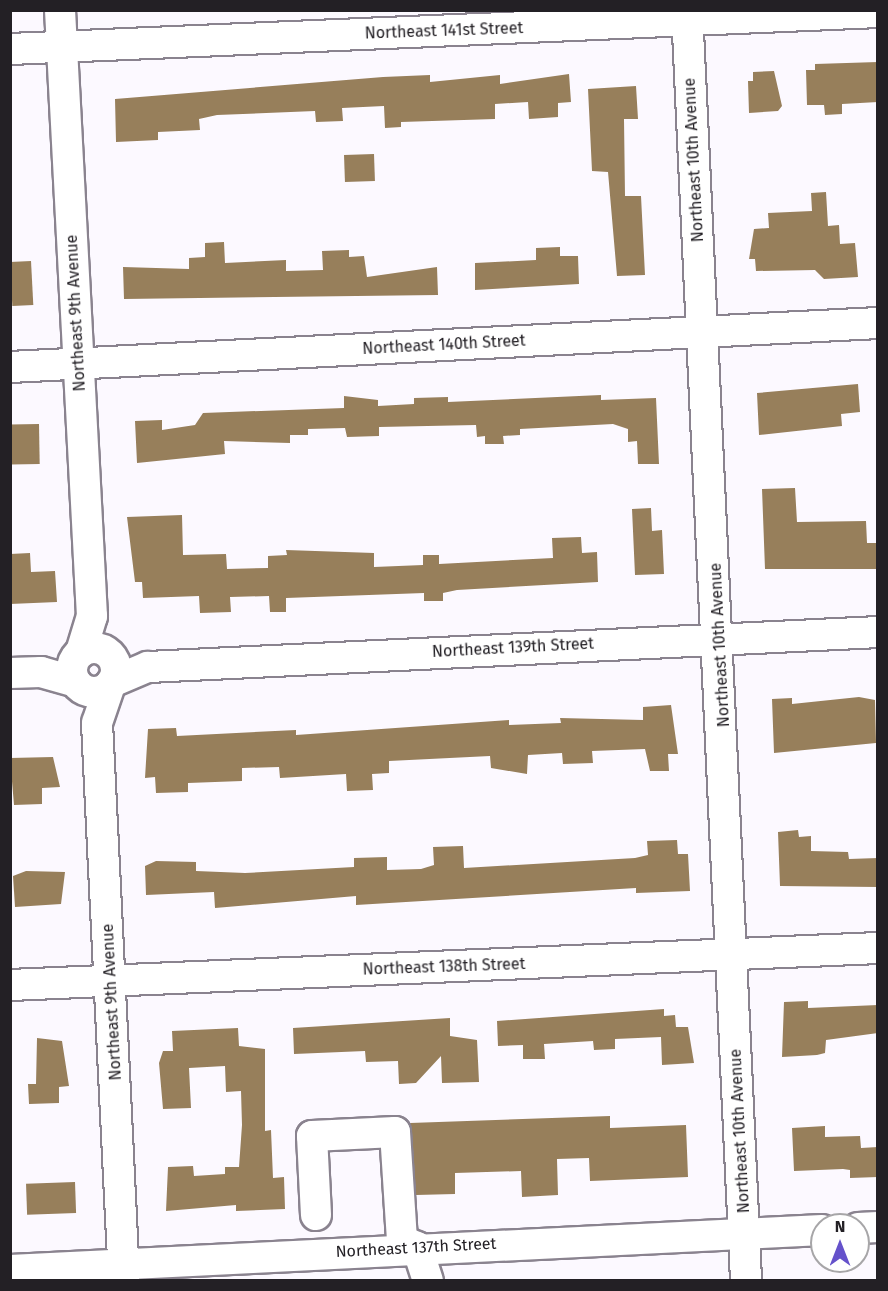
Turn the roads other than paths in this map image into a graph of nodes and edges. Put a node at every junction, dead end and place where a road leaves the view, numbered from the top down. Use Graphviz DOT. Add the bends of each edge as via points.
graph roads {
  1 [pos="60,10"];
  2 [pos="878,12"];
  3 [pos="687,15"];
  4 [pos="62,47"];
  5 [pos="10,49"];
  6 [pos="878,323"];
  7 [pos="701,331"];
  8 [pos="78,365"];
  9 [pos="10,367"];
  10 [pos="878,632"];
  11 [pos="720,638"];
  12 [pos="94,669"];
  13 [pos="10,673"];
  14 [pos="878,948"];
  15 [pos="732,955"];
  16 [pos="111,981"];
  17 [pos="10,985"];
  18 [pos="316,1215"];
  19 [pos="810,1230"];
  20 [pos="744,1232"];
  21 [pos="417,1247"];
  22 [pos="10,1270"];
  23 [pos="124,1273"];
  24 [pos="428,1281"];
  25 [pos="746,1281"];
  1 -- 4 [label="street, Northeast 9th Avenue"];
  2 -- 3 [label="street, Northeast 141st Street"];
  3 -- 4 [label="street, Northeast 141st Street"];
  3 -- 7 [label="street, Northeast 10th Avenue"];
  4 -- 5 [label="street, Northeast 141st Street"];
  4 -- 8 [label="street, Northeast 9th Avenue"];
  6 -- 7 [label="street, Northeast 140th Street"];
  7 -- 8 [label="street, Northeast 140th Street"];
  7 -- 11 [label="street, Northeast 10th Avenue"];
  8 -- 9 [label="street, Northeast 140th Street"];
  8 -- 12 [label="street, Northeast 9th Avenue"];
  10 -- 11 [label="street, Northeast 139th Street"];
  11 -- 12 [label="street, Northeast 139th Street"];
  11 -- 15 [label="street, Northeast 10th Avenue"];
  12 -- 13 [label="street, Northeast 139th Street"];
  12 -- 16 [label="street, Northeast 9th Avenue"];
  14 -- 15 [label="street, Northeast 138th Street"];
  15 -- 16 [label="street, Northeast 138th Street"];
  15 -- 20 [label="street, Northeast 10th Avenue"];
  16 -- 17 [label="street, Northeast 138th Street"];
  16 -- 23 [label="street, Northeast 9th Avenue"];
  18 -- 21 [label="street" via="312,1136 395,1132 402,1241"];
  19 -- 20 [label="street, Northeast 137th Street"];
  20 -- 21 [label="street, Northeast 137th Street"];
  20 -- 25 [label="street, Northeast 10th Avenue"];
  21 -- 23 [label="street, Northeast 137th Street"];
  21 -- 24 [label="street"];
  22 -- 23 [label="street, Northeast 137th Street"];
}
